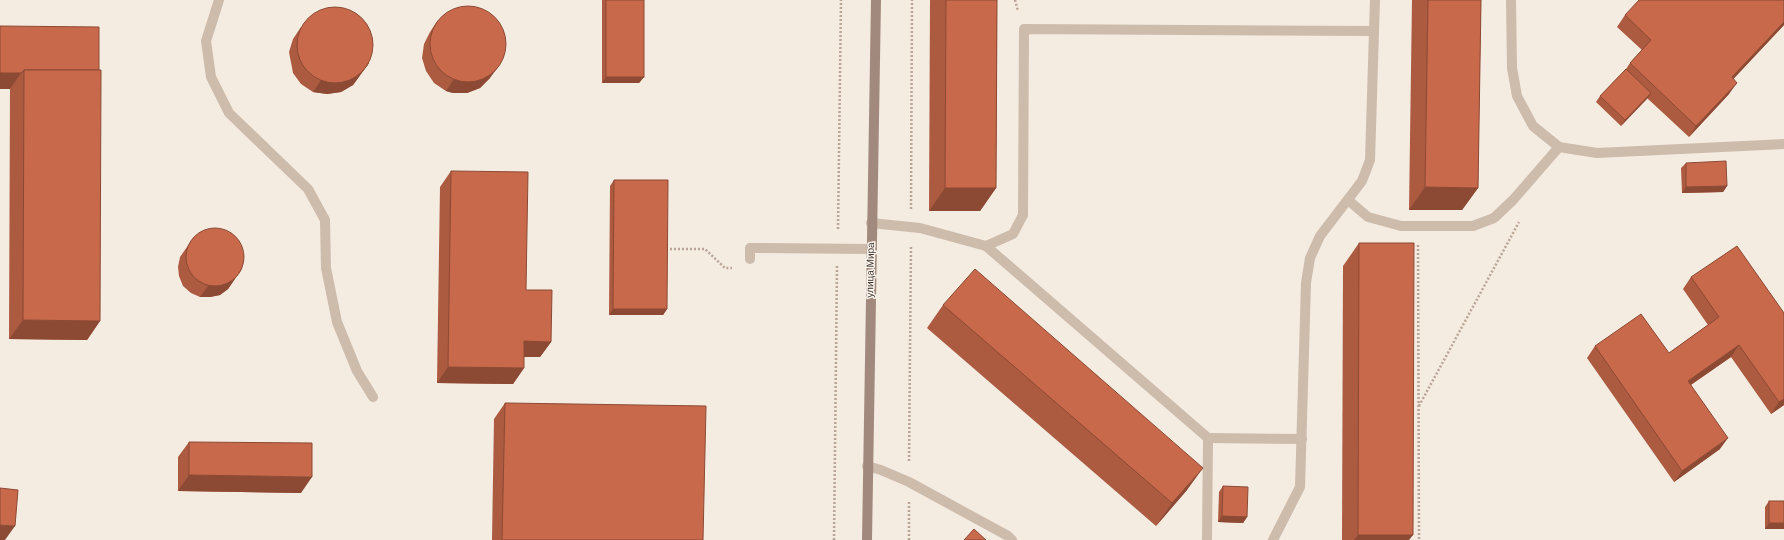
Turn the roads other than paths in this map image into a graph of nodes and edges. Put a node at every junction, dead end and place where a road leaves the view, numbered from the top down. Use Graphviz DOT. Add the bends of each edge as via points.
graph roads {
  1 [pos="219,0"];
  2 [pos="876,0"];
  3 [pos="1375,0"];
  4 [pos="1512,0"];
  5 [pos="1374,31"];
  6 [pos="1784,144"];
  7 [pos="1559,147"];
  8 [pos="1348,200"];
  9 [pos="871,223"];
  10 [pos="986,246"];
  11 [pos="871,249"];
  12 [pos="750,259"];
  13 [pos="372,397"];
  14 [pos="1208,438"];
  15 [pos="1302,439"];
  16 [pos="867,466"];
  17 [pos="867,540"];
  18 [pos="1012,540"];
  19 [pos="1207,540"];
  20 [pos="1273,540"];
  1 -- 13 [label="lane" via="206,41 211,77 229,113 308,189 325,220 326,268 337,322 357,371"];
  2 -- 9 [label="main road, улица Мира"];
  3 -- 5 [label="lane"];
  4 -- 7 [label="lane" via="1512,68 1517,96 1533,126"];
  5 -- 8 [label="lane" via="1370,160 1362,181"];
  5 -- 10 [label="lane" via="1024,29 1023,215 1013,234"];
  6 -- 7 [label="lane" via="1597,153"];
  7 -- 8 [label="lane" via="1514,200 1494,218 1473,226 1401,226 1368,217"];
  8 -- 15 [label="lane" via="1320,236 1310,258 1306,283"];
  9 -- 10 [label="lane" via="920,228"];
  9 -- 11 [label="main road, улица Мира"];
  10 -- 14 [label="lane"];
  11 -- 12 [label="lane" via="750,248"];
  11 -- 16 [label="main road, улица Мира"];
  14 -- 15 [label="lane"];
  14 -- 19 [label="lane"];
  15 -- 20 [label="lane" via="1300,487"];
  16 -- 17 [label="main road, улица Мира"];
  16 -- 18 [label="lane" via="909,482"];
}
